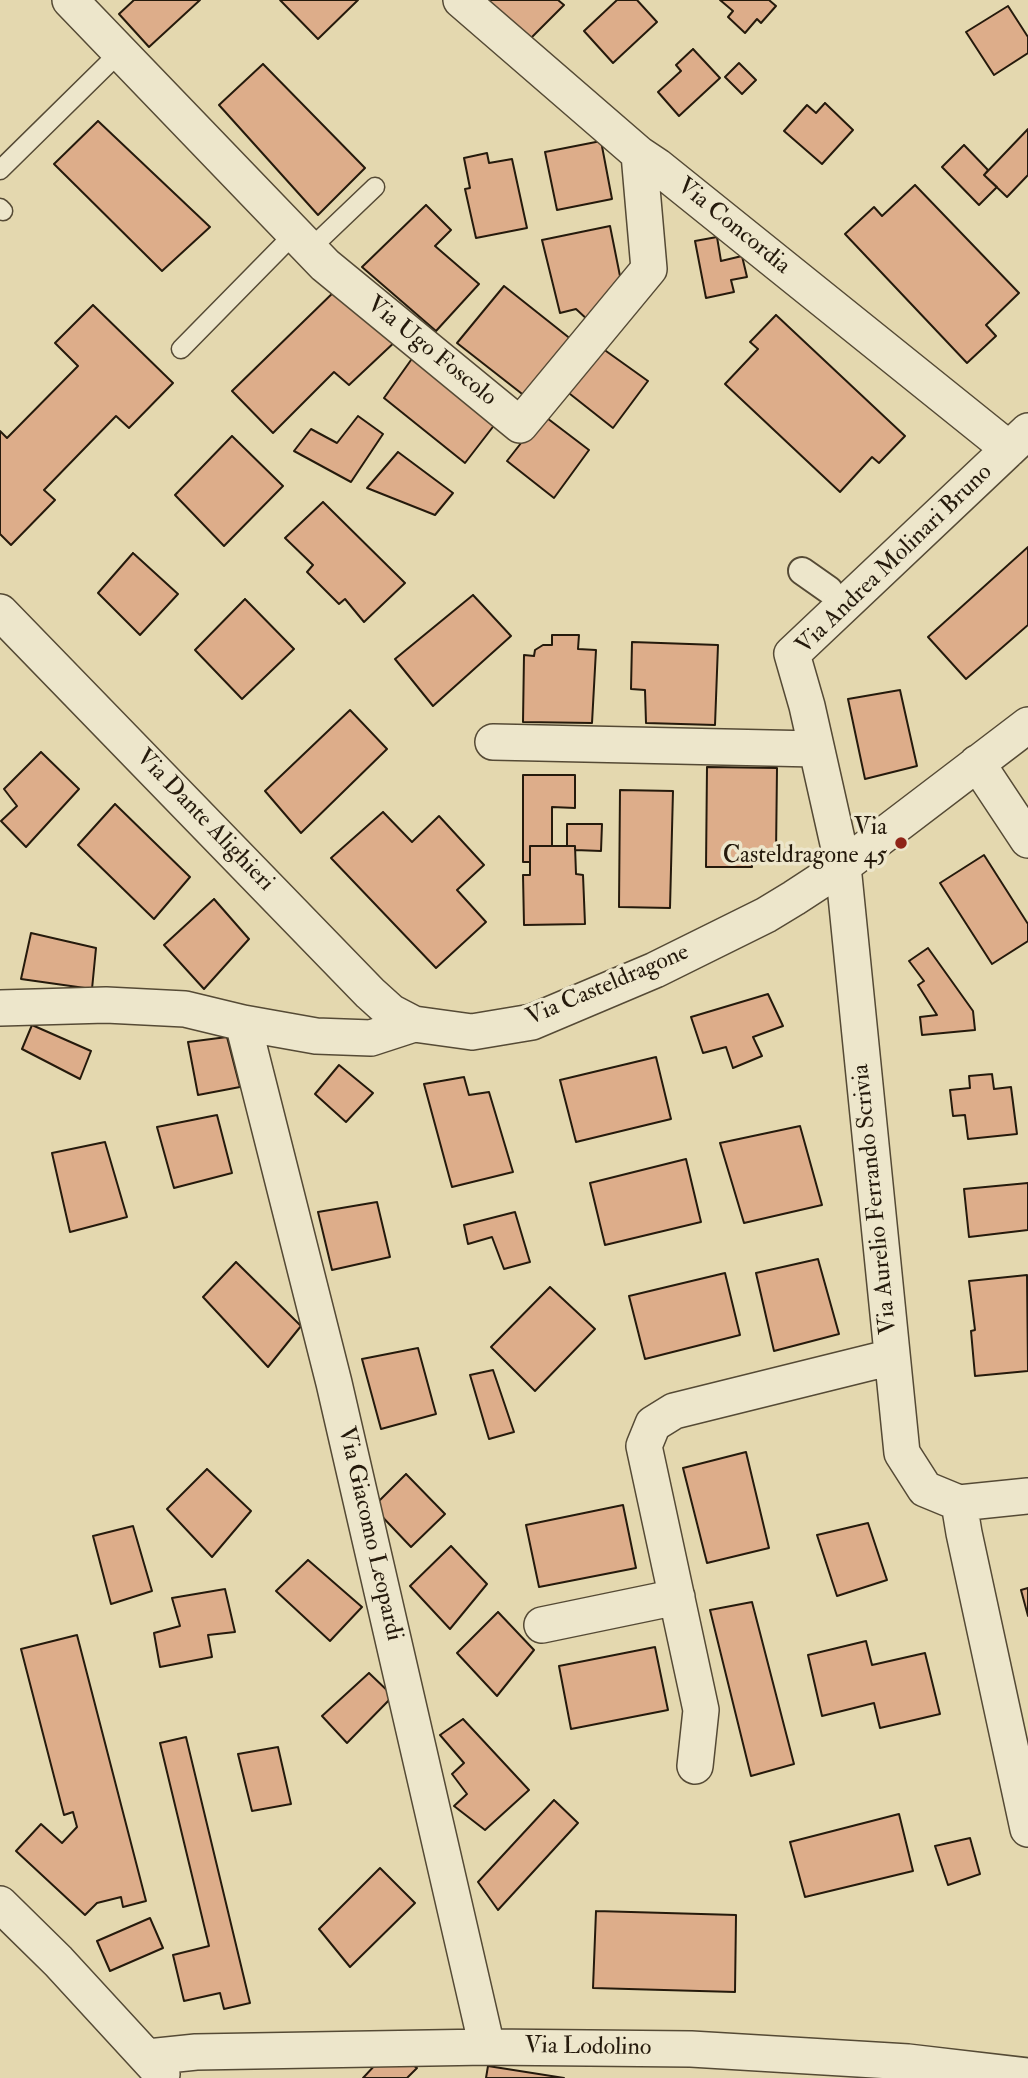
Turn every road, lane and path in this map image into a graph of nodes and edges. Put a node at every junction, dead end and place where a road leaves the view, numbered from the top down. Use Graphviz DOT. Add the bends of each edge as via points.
graph roads {
  1 [pos="70,0"];
  2 [pos="461,0"];
  3 [pos="120,52"];
  4 [pos="639,154"];
  5 [pos="0,170"];
  6 [pos="374,187"];
  7 [pos="302,241"];
  8 [pos="181,349"];
  9 [pos="1018,440"];
  10 [pos="802,571"];
  11 [pos="829,590"];
  12 [pos="0,612"];
  13 [pos="1028,725"];
  14 [pos="493,742"];
  15 [pos="816,749"];
  16 [pos="977,763"];
  17 [pos="1028,840"];
  18 [pos="843,866"];
  19 [pos="0,1007"];
  20 [pos="243,1023"];
  21 [pos="414,1024"];
  22 [pos="892,1357"];
  23 [pos="1028,1496"];
  24 [pos="959,1503"];
  25 [pos="677,1597"];
  26 [pos="542,1625"];
  27 [pos="695,1766"];
  28 [pos="1028,1829"];
  29 [pos="0,1904"];
  30 [pos="487,2047"];
  31 [pos="157,2068"];
  32 [pos="1028,2076"];
  1 -- 3 [label="street, Via Ugo Foscolo"];
  2 -- 4 [label="street, Via Concordia"];
  3 -- 5 [label="lane"];
  3 -- 7 [label="street, Via Ugo Foscolo"];
  4 -- 7 [label="street, Via Ugo Foscolo" via="649,269 520,425 335,274"];
  4 -- 9 [label="street, Via Concordia"];
  6 -- 7 [label="lane"];
  7 -- 8 [label="lane"];
  9 -- 15 [label="street, Via Andrea Molinari Bruno" via="792,654"];
  10 -- 11 [label="street"];
  12 -- 21 [label="street, Via Dante Alighieri" via="370,993"];
  13 -- 16 [label="street, Via Casteldragone"];
  14 -- 15 [label="street"];
  15 -- 18 [label="street, Via Andrea Molinari Bruno"];
  16 -- 17 [label="street"];
  16 -- 18 [label="street, Via Casteldragone"];
  18 -- 21 [label="street, Via Casteldragone" via="766,915 655,970 532,1022 472,1032"];
  18 -- 22 [label="street, Via Aurelio Ferrando Scrivia"];
  19 -- 20 [label="street, Via Casteldragone" via="185,1009"];
  20 -- 21 [label="street, Via Casteldragone" via="316,1036 371,1038"];
  20 -- 30 [label="street, Via Giacomo Leopardi" via="334,1383"];
  22 -- 24 [label="street, Via Aurelio Ferrando Scrivia" via="902,1454 925,1489"];
  22 -- 25 [label="street" via="674,1411 653,1424 644,1446"];
  23 -- 24 [label="street, Via Aurelio Ferrando Scrivia"];
  24 -- 28 [label="street"];
  25 -- 26 [label="street"];
  25 -- 27 [label="street" via="701,1710"];
  29 -- 31 [label="street"];
  30 -- 31 [label="street, Via Lodolino" via="196,2052"];
  30 -- 32 [label="street, Via Lodolino" via="705,2050 908,2062"];
}
